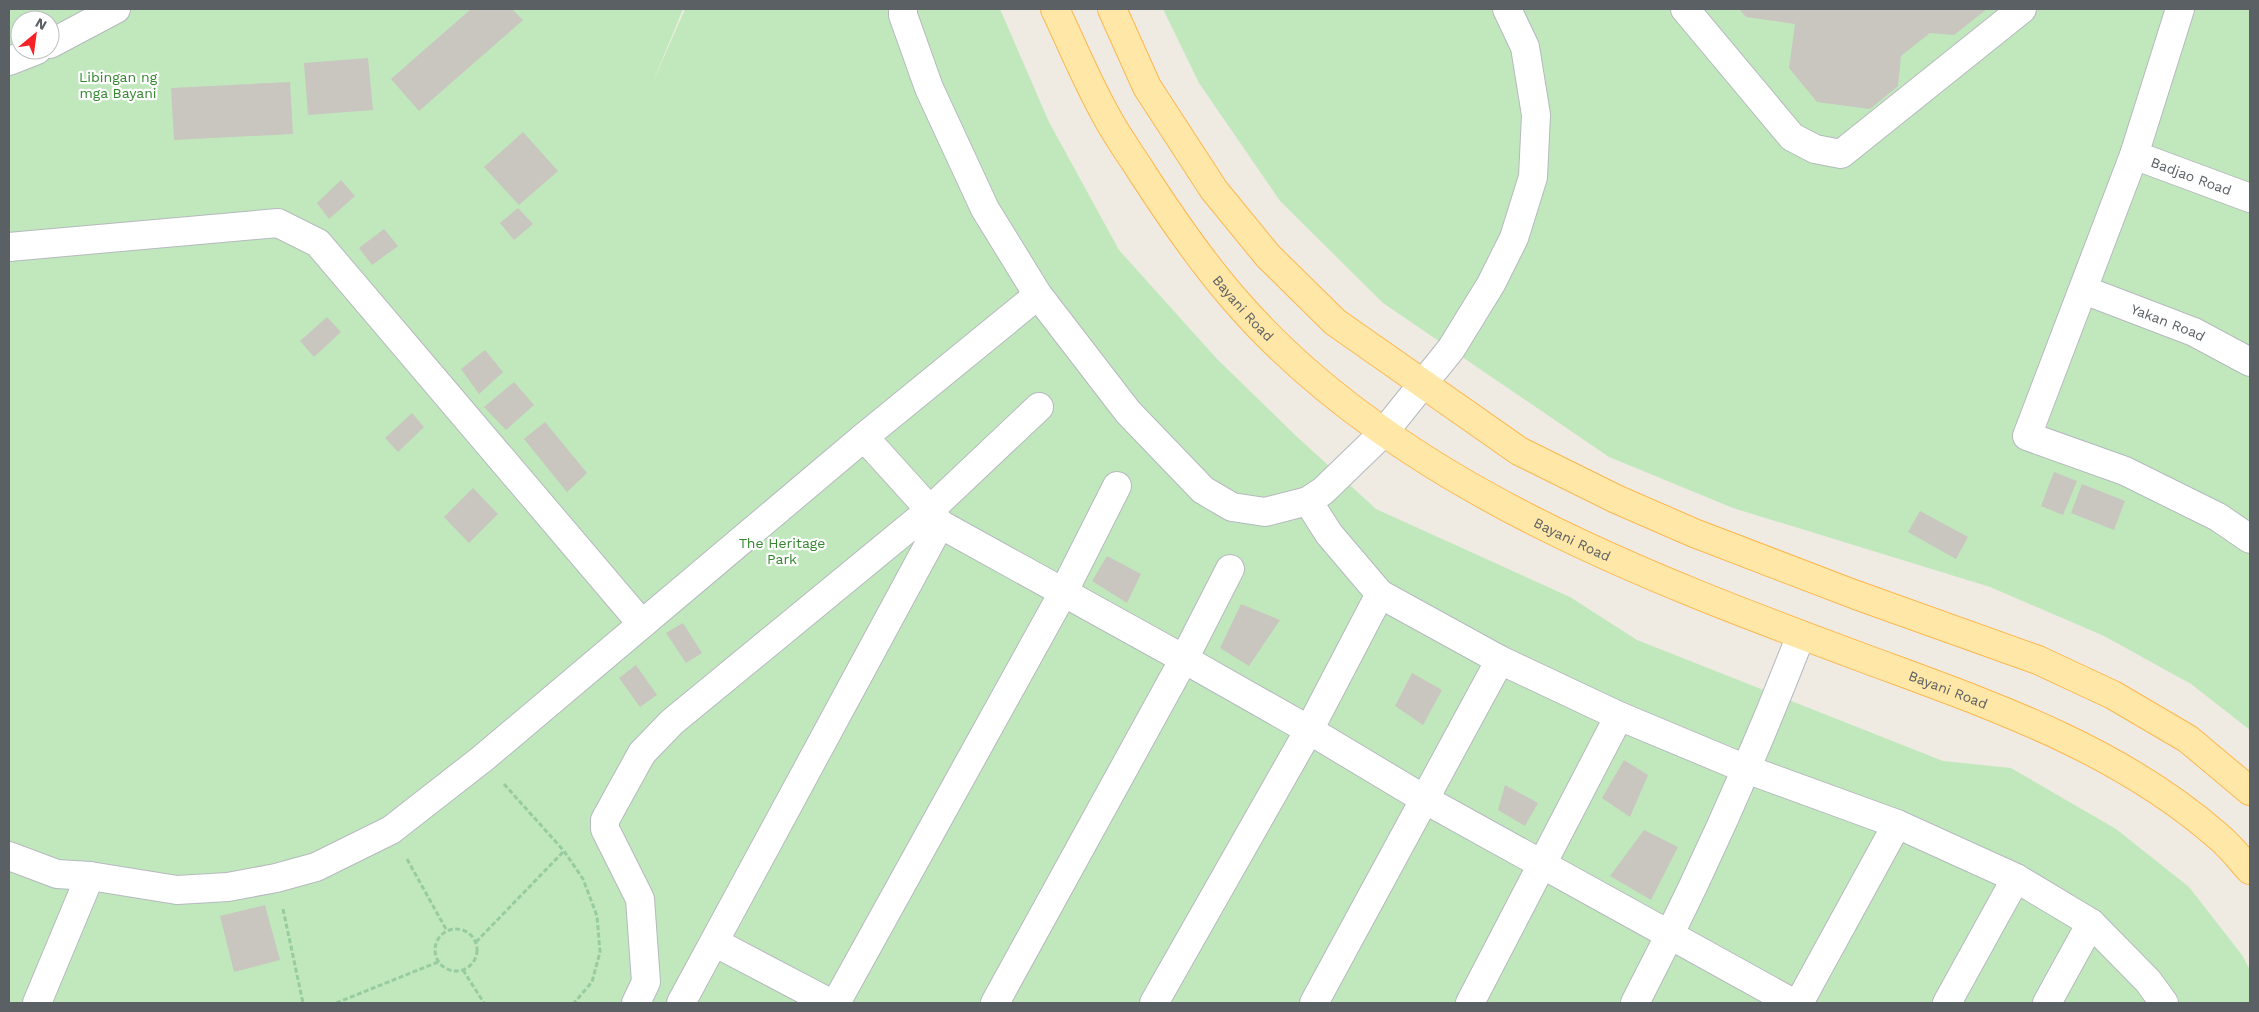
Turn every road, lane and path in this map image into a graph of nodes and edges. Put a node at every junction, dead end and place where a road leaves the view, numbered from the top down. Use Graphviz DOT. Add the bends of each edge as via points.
graph roads {
  1 [pos="116,9"];
  2 [pos="903,9"];
  3 [pos="1055,9"];
  4 [pos="1112,9"];
  5 [pos="1507,9"];
  6 [pos="1685,9"];
  7 [pos="2022,9"];
  8 [pos="2180,9"];
  9 [pos="60,39"];
  10 [pos="2134,155"];
  11 [pos="2250,198"];
  12 [pos="9,247"];
  13 [pos="2084,290"];
  14 [pos="1038,296"];
  15 [pos="2250,362"];
  16 [pos="1424,383"];
  17 [pos="1039,408"];
  18 [pos="1384,432"];
  19 [pos="864,438"];
  20 [pos="1117,486"];
  21 [pos="1308,502"];
  22 [pos="935,517"];
  23 [pos="2250,539"];
  24 [pos="1230,569"];
  25 [pos="1064,591"];
  26 [pos="1380,594"];
  27 [pos="642,624"];
  28 [pos="1801,635"];
  29 [pos="1184,658"];
  30 [pos="1500,660"];
  31 [pos="1619,716"];
  32 [pos="1309,730"];
  33 [pos="482,759"];
  34 [pos="1746,769"];
  35 [pos="2250,791"];
  36 [pos="1424,799"];
  37 [pos="1897,824"];
  38 [pos="391,830"];
  39 [pos="564,851"];
  40 [pos="9,856"];
  41 [pos="1544,864"];
  42 [pos="2250,870"];
  43 [pos="90,876"];
  44 [pos="276,878"];
  45 [pos="2016,878"];
  46 [pos="2091,923"];
  47 [pos="447,931"];
  48 [pos="1670,936"];
  49 [pos="475,942"];
  50 [pos="716,943"];
  51 [pos="438,962"];
  52 [pos="463,970"];
  53 [pos="37,1003"];
  54 [pos="303,1003"];
  55 [pos="336,1003"];
  56 [pos="484,1003"];
  57 [pos="574,1003"];
  58 [pos="636,1003"];
  59 [pos="681,1003"];
  60 [pos="830,1003"];
  61 [pos="836,1003"];
  62 [pos="996,1003"];
  63 [pos="1154,1003"];
  64 [pos="1314,1003"];
  65 [pos="1470,1003"];
  66 [pos="1635,1003"];
  67 [pos="1794,1003"];
  68 [pos="1799,1003"];
  69 [pos="1947,1003"];
  70 [pos="2047,1003"];
  71 [pos="2164,1003"];
  1 -- 9 [label="street"];
  2 -- 14 [label="street" via="929,88 985,209"];
  3 -- 18 [label="main road, Bayani Road" via="1108,120 1176,226 1236,302 1305,371"];
  4 -- 16 [label="main road" via="1147,86 1214,190 1262,249 1335,322"];
  5 -- 16 [label="street" via="1526,47 1536,115 1533,177 1514,238 1491,284"];
  6 -- 7 [label="street" via="1792,137 1815,149 1841,154"];
  8 -- 10 [label="street"];
  10 -- 11 [label="street, Badjao Road"];
  10 -- 13 [label="street"];
  12 -- 27 [label="street" via="278,224 318,244"];
  13 -- 15 [label="street, Yakan Road" via="2194,332"];
  13 -- 23 [label="street" via="2027,436 2125,471 2218,517"];
  14 -- 19 [label="street"];
  14 -- 21 [label="street" via="1128,412 1203,490 1232,507 1265,512"];
  16 -- 18 [label="street"];
  16 -- 35 [label="main road" via="1519,451 1616,499 1856,595 2038,660 2113,695 2188,739"];
  17 -- 22 [label="street"];
  18 -- 21 [label="street"];
  18 -- 28 [label="main road, Bayani Road" via="1488,497 1600,554 1682,590"];
  19 -- 22 [label="street"];
  19 -- 27 [label="street"];
  20 -- 25 [label="street"];
  21 -- 26 [label="street" via="1329,534"];
  22 -- 25 [label="street"];
  22 -- 50 [label="street"];
  22 -- 58 [label="street" via="672,722 642,753 605,820 605,829 640,899 646,982"];
  24 -- 29 [label="street"];
  25 -- 29 [label="street"];
  25 -- 61 [label="street"];
  26 -- 30 [label="street"];
  26 -- 32 [label="street"];
  27 -- 33 [label="street"];
  28 -- 34 [label="street"];
  28 -- 42 [label="main road, Bayani Road" via="2017,716 2086,748 2159,789 2221,838"];
  29 -- 32 [label="street"];
  29 -- 62 [label="street"];
  30 -- 31 [label="street"];
  30 -- 36 [label="street"];
  31 -- 34 [label="street"];
  31 -- 41 [label="street"];
  32 -- 36 [label="street"];
  32 -- 63 [label="street"];
  33 -- 38 [label="street"];
  33 -- 39 [label="path"];
  34 -- 37 [label="street"];
  34 -- 48 [label="street"];
  36 -- 41 [label="street"];
  36 -- 64 [label="street"];
  37 -- 45 [label="street"];
  37 -- 68 [label="street"];
  38 -- 44 [label="street" via="316,867"];
  38 -- 47 [label="path"];
  39 -- 49 [label="path"];
  39 -- 57 [label="path" via="583,879 597,916 600,952 592,982"];
  40 -- 43 [label="street" via="57,874"];
  41 -- 48 [label="street"];
  41 -- 65 [label="street"];
  43 -- 44 [label="street" via="177,890 228,887"];
  43 -- 53 [label="street"];
  44 -- 54 [label="path"];
  45 -- 46 [label="street"];
  45 -- 69 [label="street"];
  46 -- 70 [label="street"];
  46 -- 71 [label="street" via="2148,981"];
  47 -- 49 [label="path" via="458,929 470,934"];
  47 -- 51 [label="path" via="437,941"];
  48 -- 66 [label="street"];
  48 -- 67 [label="street"];
  49 -- 52 [label="path" via="474,962"];
  50 -- 59 [label="street"];
  50 -- 60 [label="street"];
  51 -- 52 [label="path" via="449,970"];
  51 -- 55 [label="path"];
  52 -- 56 [label="path"];
}
